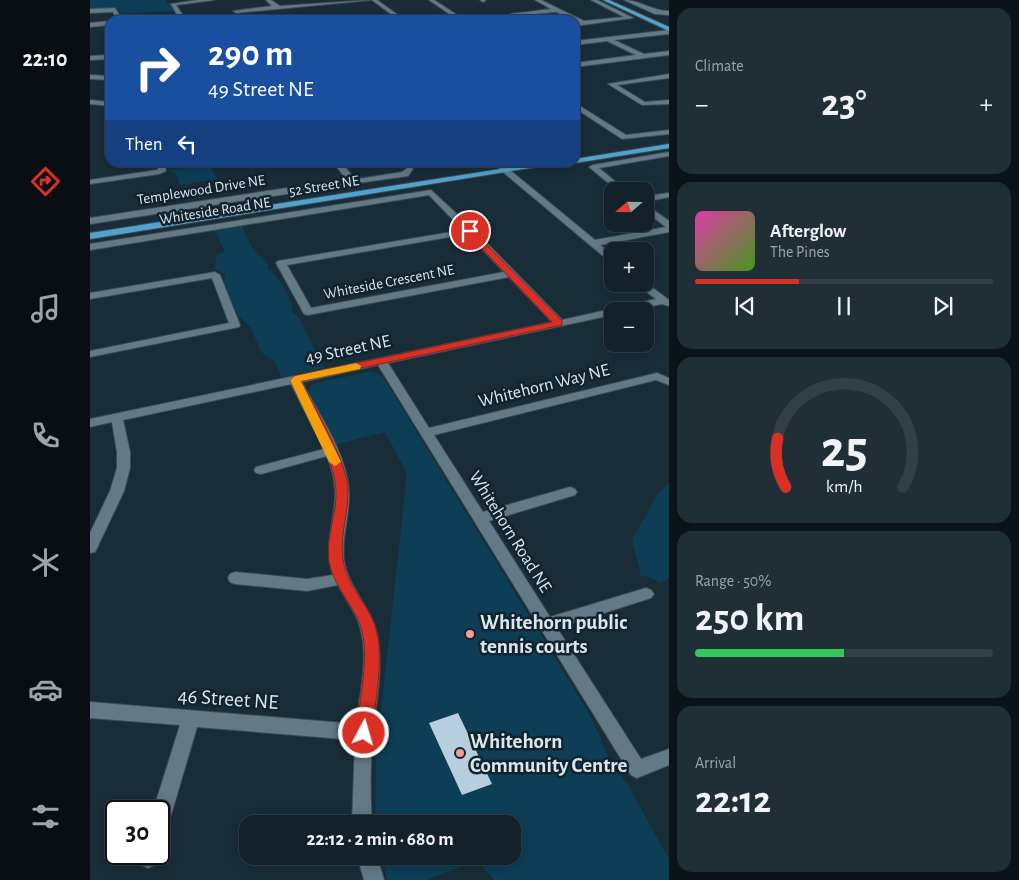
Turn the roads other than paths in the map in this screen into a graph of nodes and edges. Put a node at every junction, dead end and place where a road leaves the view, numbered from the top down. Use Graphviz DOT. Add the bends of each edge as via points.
graph roads {
  1 [pos="212,0"];
  2 [pos="268,0"];
  3 [pos="369,0"];
  4 [pos="374,0"];
  5 [pos="431,0"];
  6 [pos="537,0"];
  7 [pos="593,0"];
  8 [pos="605,0"];
  9 [pos="613,0"];
  10 [pos="626,0"];
  11 [pos="326,4"];
  12 [pos="276,7"];
  13 [pos="556,10"];
  14 [pos="90,11"];
  15 [pos="236,11"];
  16 [pos="669,13"];
  17 [pos="513,14"];
  18 [pos="118,15"];
  19 [pos="181,15"];
  20 [pos="338,15"];
  21 [pos="395,15"];
  22 [pos="454,15"];
  23 [pos="566,15"];
  24 [pos="580,22"];
  25 [pos="580,23"];
  26 [pos="583,23"];
  27 [pos="105,24"];
  28 [pos="658,24"];
  29 [pos="90,25"];
  30 [pos="669,25"];
  31 [pos="669,30"];
  32 [pos="660,33"];
  33 [pos="608,39"];
  34 [pos="580,42"];
  35 [pos="669,53"];
  36 [pos="642,56"];
  37 [pos="105,57"];
  38 [pos="90,58"];
  39 [pos="580,63"];
  40 [pos="669,76"];
  41 [pos="90,77"];
  42 [pos="105,78"];
  43 [pos="90,102"];
  44 [pos="669,102"];
  45 [pos="105,104"];
  46 [pos="580,108"];
  47 [pos="669,132"];
  48 [pos="669,141"];
  49 [pos="669,146"];
  50 [pos="580,154"];
  51 [pos="669,154"];
  52 [pos="580,159"];
  53 [pos="162,167"];
  54 [pos="341,167"];
  55 [pos="501,167"];
  56 [pos="409,169"];
  57 [pos="476,176"];
  58 [pos="515,178"];
  59 [pos="351,180"];
  60 [pos="90,182"];
  61 [pos="612,182"];
  62 [pos="669,195"];
  63 [pos="654,198"];
  64 [pos="654,214"];
  65 [pos="90,221"];
  66 [pos="669,225"];
  67 [pos="669,229"];
  68 [pos="90,230"];
  69 [pos="470,231"];
  70 [pos="90,236"];
  71 [pos="594,243"];
  72 [pos="90,247"];
  73 [pos="604,252"];
  74 [pos="511,274"];
  75 [pos="652,292"];
  76 [pos="90,296"];
  77 [pos="666,303"];
  78 [pos="604,314"];
  79 [pos="559,323"];
  80 [pos="90,354"];
  81 [pos="381,361"];
  82 [pos="295,380"];
  83 [pos="669,382"];
  84 [pos="116,418"];
  85 [pos="90,423"];
  86 [pos="426,433"];
  87 [pos="330,451"];
  88 [pos="261,470"];
  89 [pos="570,492"];
  90 [pos="480,518"];
  91 [pos="94,527"];
  92 [pos="90,548"];
  93 [pos="235,578"];
  94 [pos="341,579"];
  95 [pos="646,594"];
  96 [pos="546,625"];
  97 [pos="90,710"];
  98 [pos="190,720"];
  99 [pos="364,733"];
  100 [pos="669,757"];
  101 [pos="166,800"];
  102 [pos="362,815"];
  103 [pos="370,865"];
  104 [pos="374,880"];
  1 -- 19 [label="street" via="174,4"];
  2 -- 12 [label="street"];
  3 -- 11 [label="street"];
  4 -- 21 [label="street"];
  5 -- 22 [label="street"];
  6 -- 13 [label="street"];
  7 -- 26 [label="street" via="630,18"];
  8 -- 28 [label="main road"];
  9 -- 30 [label="main road"];
  10 -- 16 [label="street" via="657,14"];
  11 -- 12 [label="street"];
  11 -- 20 [label="street"];
  12 -- 15 [label="street"];
  13 -- 17 [label="street"];
  13 -- 23 [label="street"];
  14 -- 18 [label="street" via="115,10"];
  24 -- 26 [label="street"];
  25 -- 26 [label="street"];
  27 -- 29 [label="street"];
  28 -- 31 [label="main road"];
  28 -- 32 [label="main road" via="662,30"];
  31 -- 32 [label="street"];
  32 -- 33 [label="street"];
  33 -- 34 [label="street"];
  33 -- 36 [label="street"];
  35 -- 36 [label="street"];
  36 -- 39 [label="street"];
  37 -- 38 [label="street"];
  40 -- 44 [label="street" via="611,84 644,104"];
  41 -- 42 [label="street"];
  43 -- 45 [label="street"];
  46 -- 47 [label="street" via="625,137"];
  48 -- 50 [label="main road"];
  49 -- 52 [label="main road"];
  51 -- 61 [label="street" via="593,167"];
  53 -- 60 [label="street" via="159,172"];
  54 -- 59 [label="street"];
  55 -- 57 [label="main road, 52 Street NE"];
  55 -- 58 [label="street"];
  55 -- 68 [label="main road, 52 Street NE"];
  56 -- 59 [label="street, Templewood Drive NE" via="404,174"];
  57 -- 58 [label="main road"];
  57 -- 70 [label="main road, 52 Street NE"];
  58 -- 71 [label="street"];
  59 -- 65 [label="street, Templewood Drive NE"];
  62 -- 63 [label="street"];
  64 -- 66 [label="street"];
  67 -- 71 [label="street"];
  69 -- 72 [label="street, Whiteside Road NE" via="431,192"];
  69 -- 74 [label="street, Whiteside Road NE"];
  69 -- 74 [label="street, Whiteside Crescent NE" via="281,263 308,312"];
  71 -- 73 [label="street"];
  74 -- 79 [label="street, Whiteside Road NE"];
  75 -- 77 [label="street"];
  76 -- 80 [label="street" via="215,275 235,325"];
  78 -- 79 [label="street, 49 Street NE"];
  79 -- 81 [label="street, 49 Street NE"];
  81 -- 82 [label="street, 49 Street NE"];
  81 -- 86 [label="street, Whitehorn Road NE"];
  82 -- 84 [label="street, 49 Street NE"];
  82 -- 87 [label="street"];
  83 -- 86 [label="street, Whitehorn Way NE" via="657,376"];
  84 -- 85 [label="street, 49 Street NE"];
  84 -- 91 [label="street" via="124,458 122,472 115,497"];
  86 -- 90 [label="street, Whitehorn Road NE"];
  87 -- 88 [label="street"];
  87 -- 94 [label="street" via="341,479 335,547"];
  89 -- 90 [label="street"];
  90 -- 96 [label="street, Whitehorn Road NE"];
  91 -- 92 [label="street"];
  93 -- 94 [label="street" via="307,585"];
  94 -- 99 [label="street" via="368,627 371,656"];
  95 -- 96 [label="street"];
  96 -- 100 [label="street, Whitehorn Road NE" via="637,769"];
  97 -- 98 [label="street, 46 Street NE"];
  98 -- 99 [label="street, 46 Street NE"];
  98 -- 101 [label="street"];
  99 -- 102 [label="street"];
  103 -- 104 [label="street"];
}
